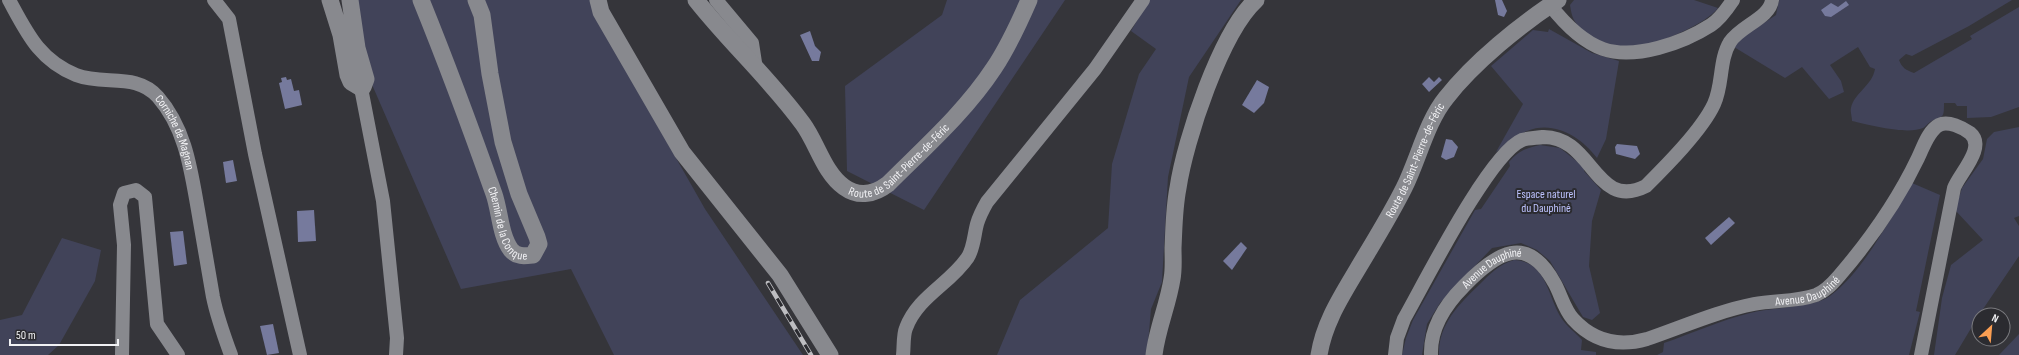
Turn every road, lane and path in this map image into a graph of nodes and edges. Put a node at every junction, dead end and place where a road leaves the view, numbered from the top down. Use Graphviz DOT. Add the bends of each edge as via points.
graph roads {
  1 [pos="9,0"];
  2 [pos="214,0"];
  3 [pos="330,0"];
  4 [pos="350,0"];
  5 [pos="421,0"];
  6 [pos="476,0"];
  7 [pos="598,0"];
  8 [pos="696,0"];
  9 [pos="716,0"];
  10 [pos="1030,0"];
  11 [pos="1143,0"];
  12 [pos="1256,0"];
  13 [pos="1733,0"];
  14 [pos="1772,0"];
  15 [pos="1554,3"];
  16 [pos="756,69"];
  17 [pos="361,88"];
  18 [pos="122,355"];
  19 [pos="178,355"];
  20 [pos="231,355"];
  21 [pos="300,355"];
  22 [pos="396,355"];
  23 [pos="830,355"];
  24 [pos="903,355"];
  25 [pos="1154,355"];
  26 [pos="1319,355"];
  27 [pos="1396,355"];
  28 [pos="1431,355"];
  29 [pos="1921,355"];
  1 -- 20 [label="street, Corniche de Magnan" via="28,36 41,52 58,66 77,75 133,82 146,87 174,117 190,168 214,299"];
  2 -- 21 [label="street" via="229,19 255,154"];
  3 -- 17 [label="street" via="348,75 351,82"];
  4 -- 17 [label="street" via="357,48 366,79"];
  5 -- 6 [label="street, Chemin de la Conque" via="454,82 496,200 506,242 517,255 533,255 539,244 519,194 503,142 482,15"];
  7 -- 23 [label="street" via="601,12 682,152 780,275"];
  8 -- 16 [label="street, Route de Saint-Pierre-de-Féric"];
  9 -- 16 [label="street" via="752,43"];
  10 -- 16 [label="street, Route de Saint-Pierre-de-Féric" via="1006,50 978,90 952,120 879,191 867,194 854,193 834,179 804,126"];
  11 -- 24 [label="street" via="1095,69 987,202 977,224 968,256 951,276 928,294 914,310 905,329"];
  12 -- 25 [label="street" via="1246,9 1218,60 1191,135 1178,187 1173,277"];
  13 -- 15 [label="street" via="1711,25 1675,42 1631,54 1603,49 1586,40 1574,32"];
  14 -- 27 [label="street" via="1764,15 1738,32 1730,43 1720,89 1705,120 1646,186 1636,191 1623,192 1611,189 1602,182 1590,164 1575,149 1560,139 1543,137 1522,140 1509,150 1477,192 1404,320 1397,338"];
  15 -- 26 [label="street, Route de Saint-Pierre-de-Féric" via="1530,19 1491,52 1434,114 1404,189 1336,304 1326,326"];
  17 -- 22 [label="street" via="382,201 397,338"];
  18 -- 19 [label="street" via="124,245 120,205 124,193 136,190 145,197 157,324"];
  28 -- 29 [label="street, Avenue Dauphiné" via="1430,345 1435,329 1453,299 1484,266 1508,253 1517,252 1534,258 1554,283 1572,318 1587,332 1616,343 1641,340 1753,304 1817,295 1839,276 1883,217 1913,170 1930,134 1940,125 1950,124 1971,134 1976,149 1954,188"];
}
